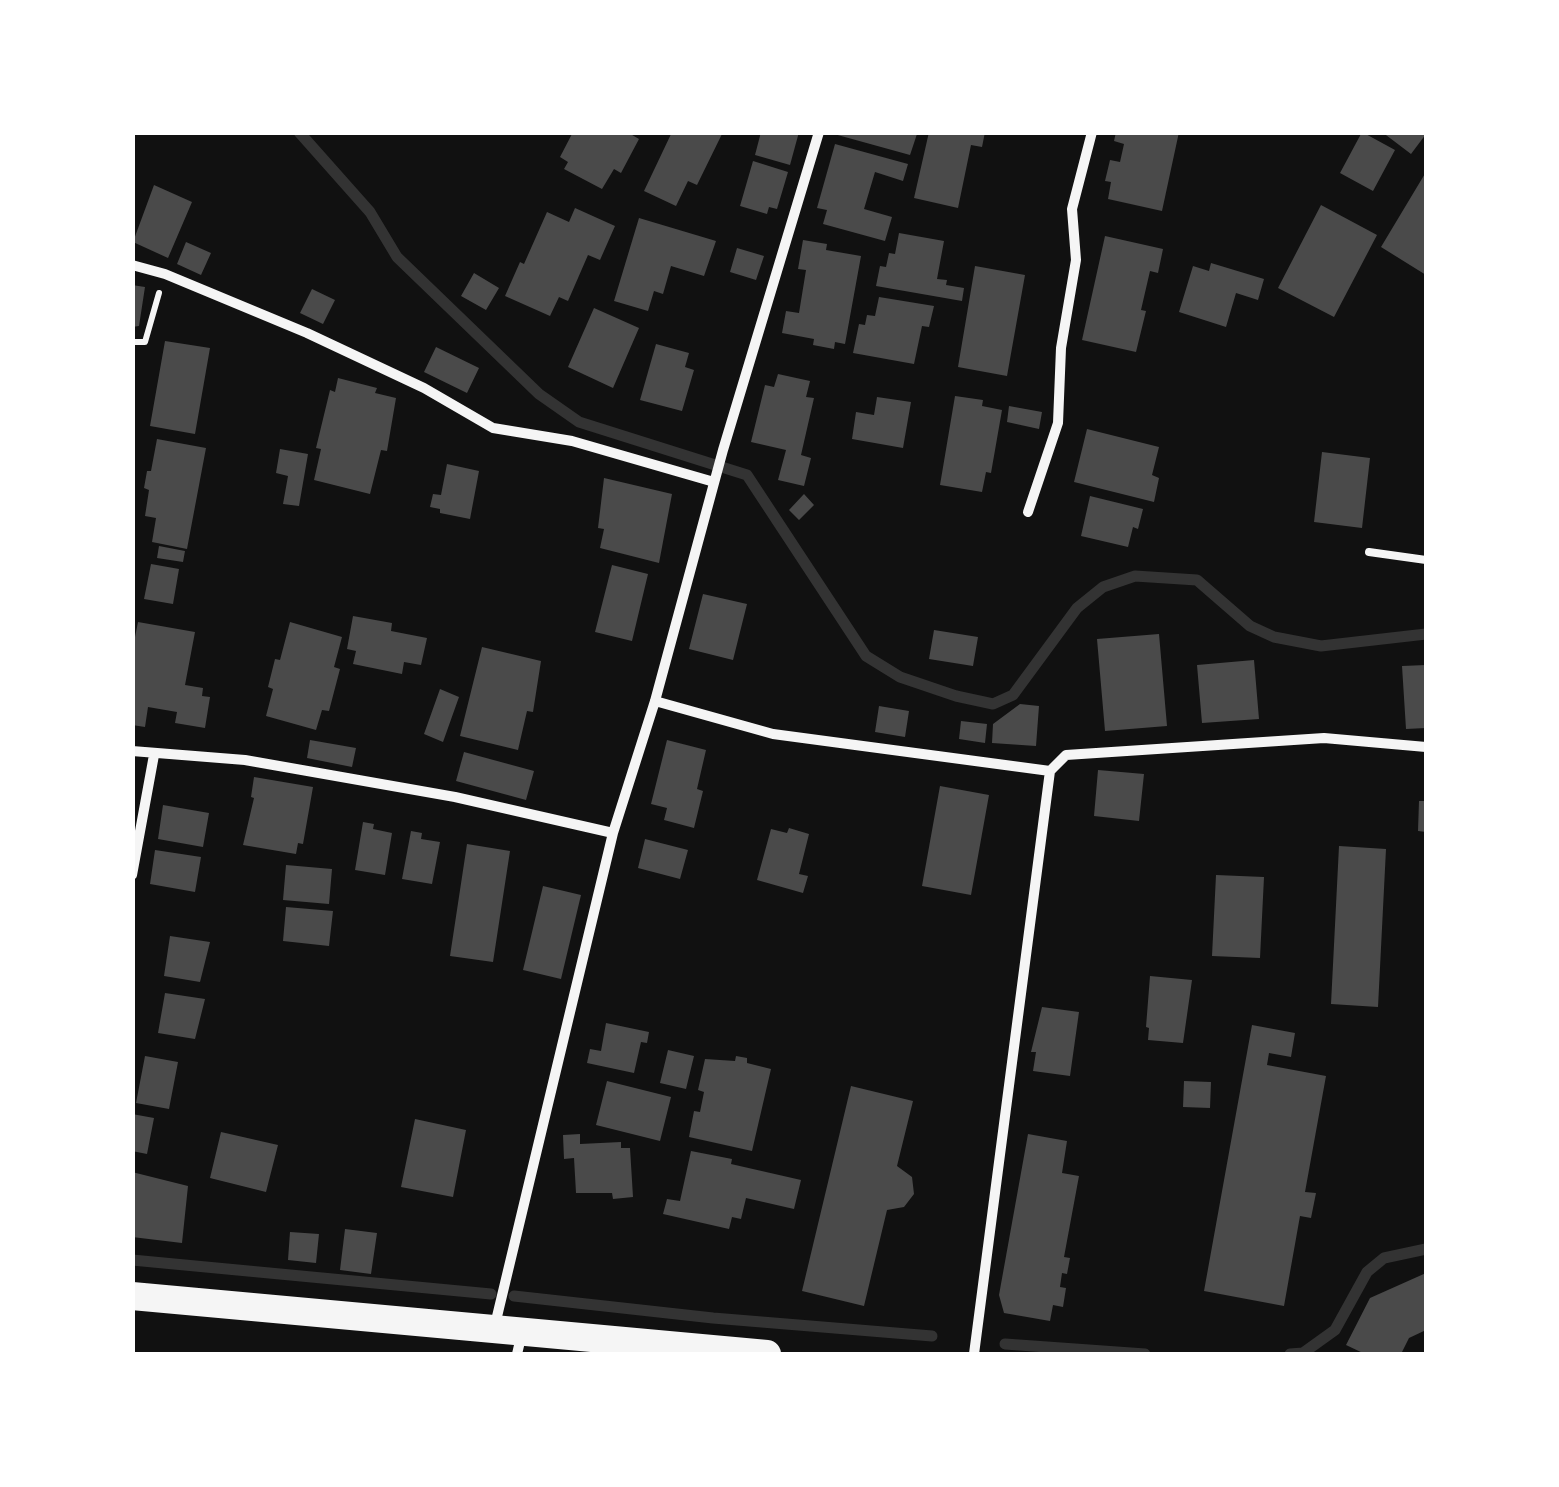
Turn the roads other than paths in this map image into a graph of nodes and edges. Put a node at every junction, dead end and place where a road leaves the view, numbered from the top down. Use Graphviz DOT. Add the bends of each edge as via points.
graph roads {
  1 [pos="819,132"];
  2 [pos="1092,132"];
  3 [pos="132,264"];
  4 [pos="715,480"];
  5 [pos="1028,512"];
  6 [pos="1369,552"];
  7 [pos="1426,560"];
  8 [pos="655,701"];
  9 [pos="1426,748"];
  10 [pos="132,752"];
  11 [pos="154,755"];
  12 [pos="1050,771"];
  13 [pos="613,833"];
  14 [pos="132,875"];
  15 [pos="132,1296"];
  16 [pos="511,1339"];
  17 [pos="767,1354"];
  18 [pos="974,1354"];
  1 -- 4 [label="street"];
  2 -- 5 [label="street" via="1072,209 1076,260 1061,348 1058,422"];
  3 -- 4 [label="street" via="324,341 493,428 572,441"];
  4 -- 8 [label="street"];
  6 -- 7 [label="lane"];
  8 -- 12 [label="street" via="773,734"];
  8 -- 13 [label="street"];
  9 -- 12 [label="street" via="1324,738 1066,755"];
  10 -- 11 [label="street"];
  11 -- 13 [label="street" via="245,760 455,796"];
  11 -- 14 [label="street"];
  12 -- 18 [label="street"];
  13 -- 16 [label="street"];
  15 -- 16 [label="highway"];
  16 -- 17 [label="highway"];
}
